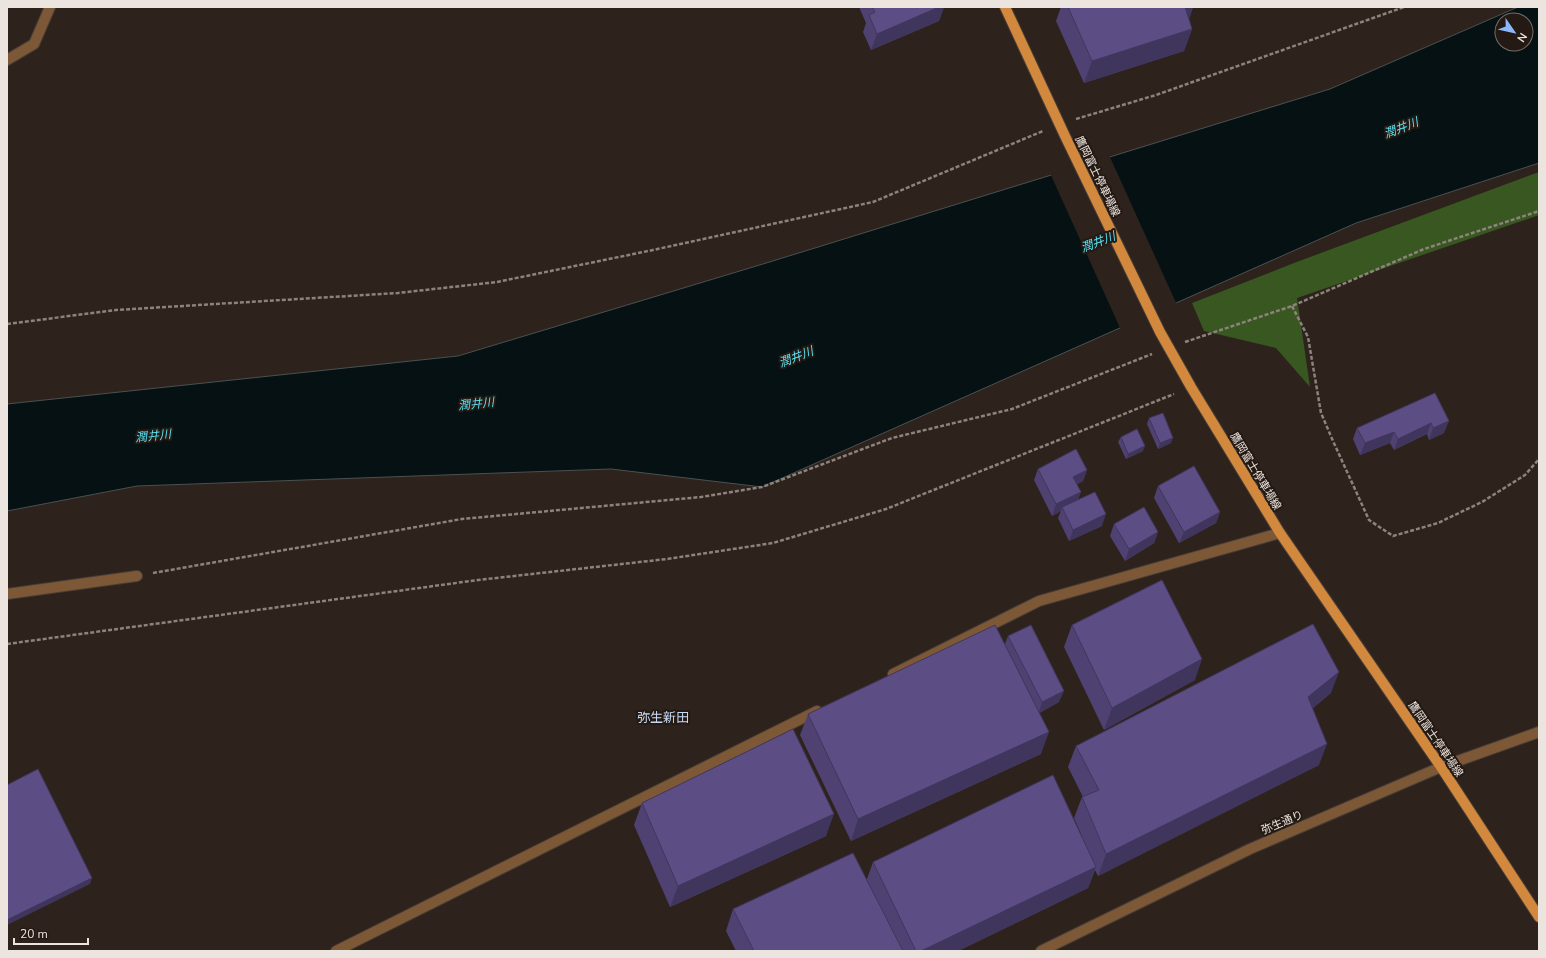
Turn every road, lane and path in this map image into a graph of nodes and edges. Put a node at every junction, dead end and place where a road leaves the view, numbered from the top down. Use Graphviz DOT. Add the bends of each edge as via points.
graph roads {
  1 [pos="50,7"];
  2 [pos="1005,7"];
  3 [pos="1404,7"];
  4 [pos="7,60"];
  5 [pos="1059,124"];
  6 [pos="1539,211"];
  7 [pos="1292,306"];
  8 [pos="7,324"];
  9 [pos="1169,348"];
  10 [pos="1191,387"];
  11 [pos="1539,459"];
  12 [pos="1280,533"];
  13 [pos="137,576"];
  14 [pos="7,594"];
  15 [pos="7,644"];
  16 [pos="882,679"];
  17 [pos="826,707"];
  18 [pos="1539,732"];
  19 [pos="1441,767"];
  20 [pos="1539,917"];
  21 [pos="336,951"];
  22 [pos="1041,951"];
  1 -- 4 [label="street" via="34,44"];
  2 -- 5 [label="main road, 鷹岡富士停車場線"];
  3 -- 5 [label="path" via="1156,95"];
  5 -- 8 [label="path" via="873,202 497,282 398,293 116,310"];
  5 -- 9 [label="main road, 鷹岡富士停車場線"];
  6 -- 7 [label="path" via="1424,249"];
  7 -- 9 [label="path"];
  7 -- 11 [label="path" via="1308,336 1321,413 1333,441 1369,520 1394,536 1438,523 1482,502 1525,475"];
  9 -- 10 [label="main road, 鷹岡富士停車場線"];
  9 -- 13 [label="path" via="1012,409 892,438 762,487 701,497 462,519"];
  10 -- 12 [label="main road, 鷹岡富士停車場線"];
  10 -- 15 [label="path" via="886,509 773,543 667,559 478,580"];
  12 -- 16 [label="street" via="1038,601"];
  12 -- 19 [label="main road, 鷹岡富士停車場線"];
  13 -- 14 [label="street"];
  17 -- 21 [label="street"];
  18 -- 19 [label="street, 弥生通り"];
  19 -- 20 [label="main road, 鷹岡富士停車場線"];
  19 -- 22 [label="street, 弥生通り" via="1250,849"];
}
